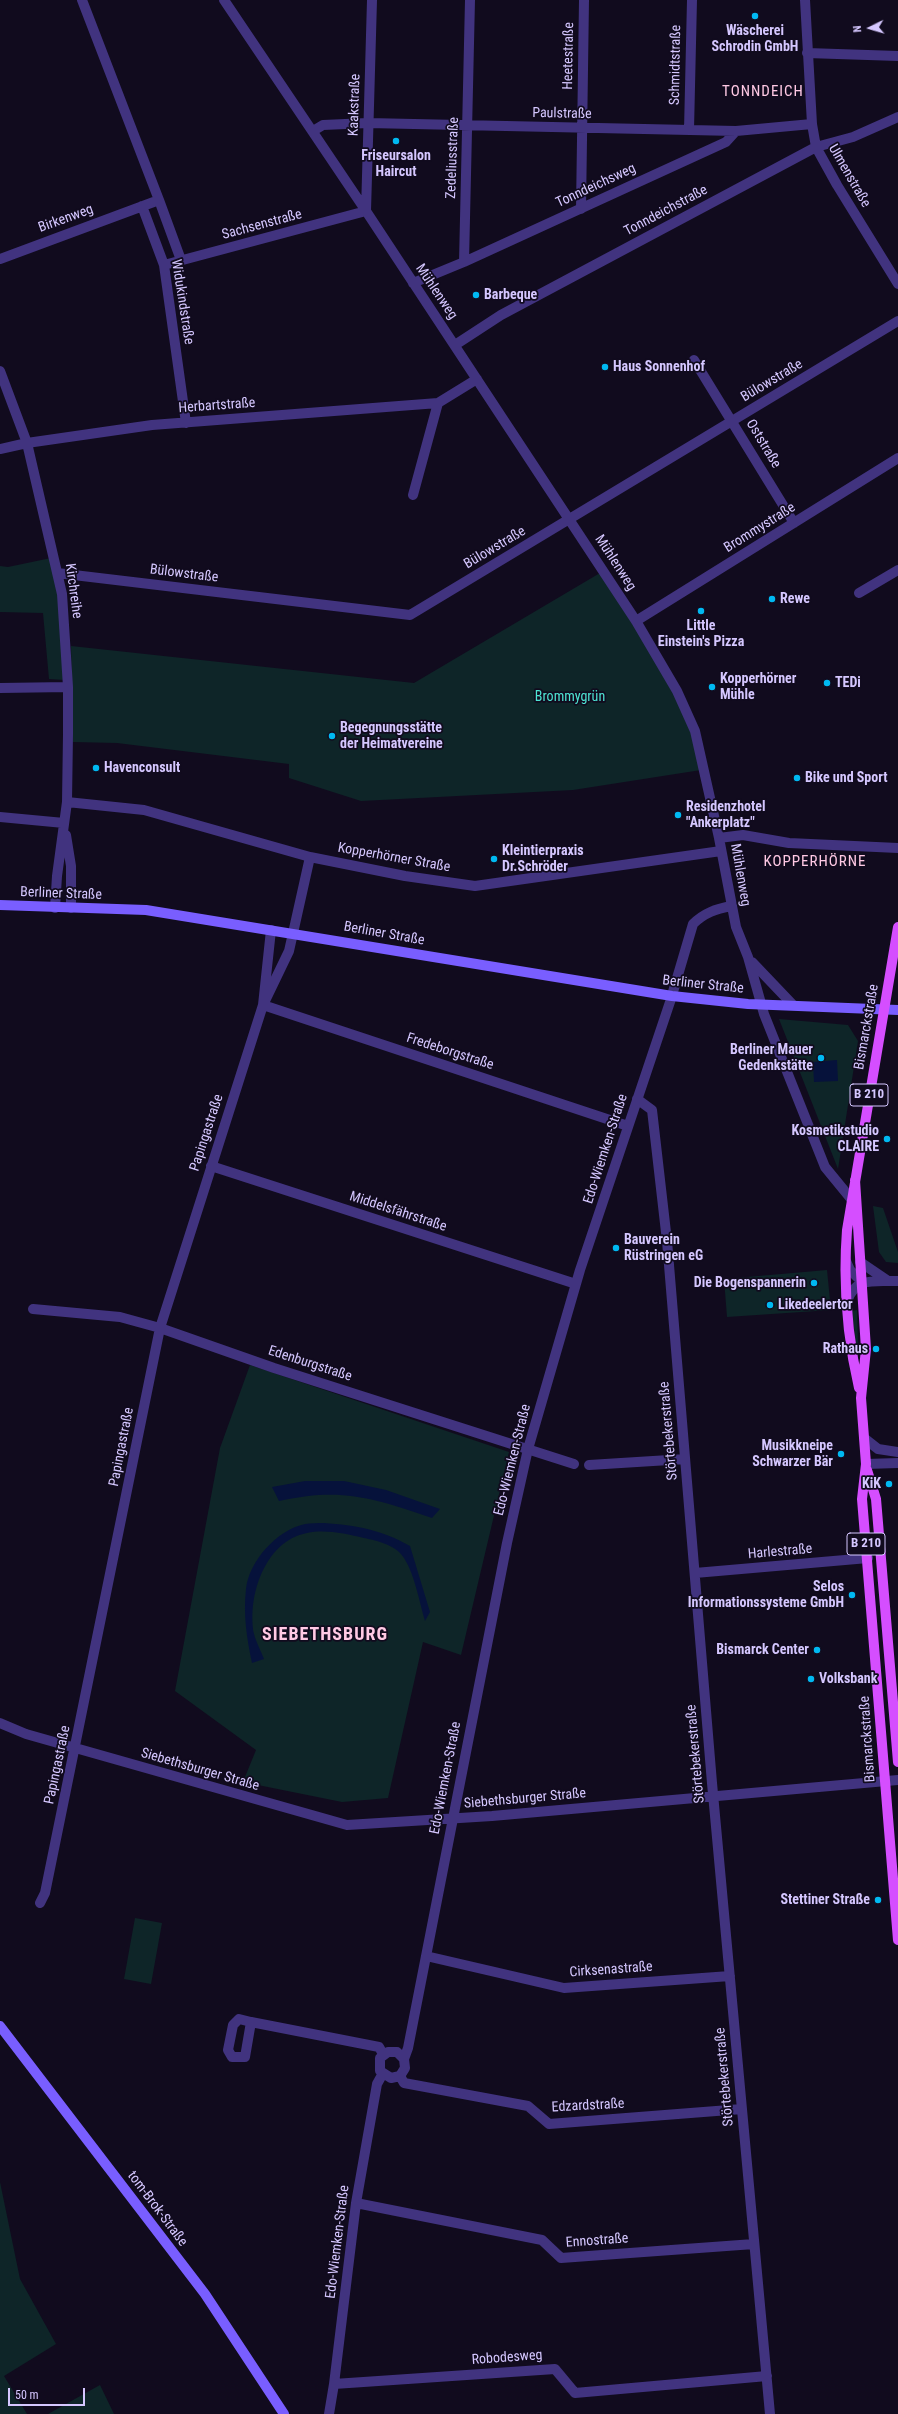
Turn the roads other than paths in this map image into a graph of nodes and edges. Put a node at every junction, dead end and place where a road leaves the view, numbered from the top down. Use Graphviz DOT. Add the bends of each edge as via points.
graph roads {
  1 [pos="82,0"];
  2 [pos="224,0"];
  3 [pos="372,0"];
  4 [pos="470,0"];
  5 [pos="584,0"];
  6 [pos="692,0"];
  7 [pos="805,0"];
  8 [pos="807,53"];
  9 [pos="898,56"];
  10 [pos="898,117"];
  11 [pos="368,123"];
  12 [pos="812,124"];
  13 [pos="468,126"];
  14 [pos="582,128"];
  15 [pos="689,130"];
  16 [pos="313,131"];
  17 [pos="736,131"];
  18 [pos="816,147"];
  19 [pos="159,200"];
  20 [pos="142,206"];
  21 [pos="581,209"];
  22 [pos="366,211"];
  23 [pos="0,259"];
  24 [pos="181,260"];
  25 [pos="464,262"];
  26 [pos="164,265"];
  27 [pos="413,282"];
  28 [pos="898,284"];
  29 [pos="898,321"];
  30 [pos="455,345"];
  31 [pos="694,360"];
  32 [pos="0,372"];
  33 [pos="477,379"];
  34 [pos="438,403"];
  35 [pos="733,421"];
  36 [pos="186,422"];
  37 [pos="27,443"];
  38 [pos="0,449"];
  39 [pos="898,458"];
  40 [pos="413,495"];
  41 [pos="570,519"];
  42 [pos="794,522"];
  43 [pos="898,570"];
  44 [pos="57,573"];
  45 [pos="859,592"];
  46 [pos="636,621"];
  47 [pos="68,687"];
  48 [pos="0,688"];
  49 [pos="67,802"];
  50 [pos="0,817"];
  51 [pos="64,823"];
  52 [pos="719,838"];
  53 [pos="898,848"];
  54 [pos="721,851"];
  55 [pos="310,857"];
  56 [pos="0,905"];
  57 [pos="731,906"];
  58 [pos="55,908"];
  59 [pos="71,908"];
  60 [pos="898,927"];
  61 [pos="271,930"];
  62 [pos="293,933"];
  63 [pos="748,957"];
  64 [pos="672,996"];
  65 [pos="263,1004"];
  66 [pos="761,1004"];
  67 [pos="793,1005"];
  68 [pos="884,1010"];
  69 [pos="898,1010"];
  70 [pos="898,1015"];
  71 [pos="637,1099"];
  72 [pos="628,1126"];
  73 [pos="211,1166"];
  74 [pos="855,1180"];
  75 [pos="852,1200"];
  76 [pos="846,1260"];
  77 [pos="860,1262"];
  78 [pos="893,1281"];
  79 [pos="862,1282"];
  80 [pos="576,1284"];
  81 [pos="847,1301"];
  82 [pos="33,1309"];
  83 [pos="160,1328"];
  84 [pos="861,1398"];
  85 [pos="864,1438"];
  86 [pos="528,1449"];
  87 [pos="898,1452"];
  88 [pos="685,1459"];
  89 [pos="898,1463"];
  90 [pos="574,1464"];
  91 [pos="866,1464"];
  92 [pos="588,1465"];
  93 [pos="868,1558"];
  94 [pos="695,1573"];
  95 [pos="0,1723"];
  96 [pos="76,1748"];
  97 [pos="898,1762"];
  98 [pos="898,1780"];
  99 [pos="885,1781"];
  100 [pos="714,1796"];
  101 [pos="453,1819"];
  102 [pos="40,1903"];
  103 [pos="898,1940"];
  104 [pos="426,1956"];
  105 [pos="730,1976"];
  106 [pos="251,2022"];
  107 [pos="0,2026"];
  108 [pos="383,2054"];
  109 [pos="404,2059"];
  110 [pos="382,2075"];
  111 [pos="400,2076"];
  112 [pos="742,2109"];
  113 [pos="356,2203"];
  114 [pos="754,2244"];
  115 [pos="767,2376"];
  116 [pos="334,2384"];
  117 [pos="284,2414"];
  118 [pos="329,2414"];
  119 [pos="770,2414"];
  1 -- 19 [label="street, Widukindstraße"];
  2 -- 16 [label="street, Mühlenweg"];
  3 -- 11 [label="street, Kaakstraße"];
  4 -- 13 [label="street, Zedeliusstraße"];
  5 -- 14 [label="street, Heetestraße"];
  6 -- 15 [label="street, Schmidtstraße"];
  7 -- 8 [label="street, Ulmenstraße"];
  8 -- 9 [label="street"];
  8 -- 12 [label="street, Ulmenstraße"];
  10 -- 18 [label="street, Tonndeichstraße" via="853,137"];
  11 -- 13 [label="street, Paulstraße"];
  11 -- 16 [label="street, Paulstraße" via="324,125"];
  11 -- 22 [label="street, Kaakstraße"];
  12 -- 17 [label="street, Paulstraße"];
  12 -- 18 [label="street, Ulmenstraße"];
  13 -- 14 [label="street, Paulstraße"];
  13 -- 25 [label="street, Zedeliusstraße"];
  14 -- 15 [label="street, Paulstraße"];
  14 -- 21 [label="street, Heetestraße"];
  15 -- 17 [label="street, Paulstraße"];
  16 -- 22 [label="street, Mühlenweg"];
  17 -- 21 [label="street, Tonndeichsweg" via="726,142"];
  18 -- 28 [label="street, Ulmenstraße"];
  18 -- 30 [label="street, Tonndeichstraße" via="501,315"];
  19 -- 20 [label="street"];
  19 -- 24 [label="street, Widukindstraße"];
  20 -- 23 [label="street, Birkenweg"];
  20 -- 26 [label="street, Widukindstraße"];
  21 -- 25 [label="street, Tonndeichsweg"];
  22 -- 24 [label="street, Sachsenstraße"];
  22 -- 27 [label="street, Mühlenweg"];
  24 -- 26 [label="street, Sachsenstraße"];
  25 -- 27 [label="street"];
  26 -- 36 [label="street, Widukindstraße"];
  27 -- 30 [label="street, Mühlenweg"];
  29 -- 35 [label="street, Bülowstraße"];
  30 -- 33 [label="street, Mühlenweg"];
  31 -- 35 [label="street, Oststraße"];
  32 -- 37 [label="street, Kirchreihe"];
  33 -- 34 [label="street, Herbartstraße"];
  33 -- 41 [label="street, Mühlenweg"];
  34 -- 36 [label="street, Herbartstraße"];
  34 -- 40 [label="street"];
  35 -- 41 [label="street, Bülowstraße"];
  35 -- 42 [label="street, Oststraße"];
  36 -- 37 [label="street, Herbartstraße"];
  37 -- 38 [label="street, Herbartstraße"];
  37 -- 44 [label="street, Kirchreihe"];
  39 -- 42 [label="street, Brommystraße"];
  41 -- 44 [label="street, Bülowstraße" via="410,615"];
  41 -- 46 [label="street, Mühlenweg"];
  42 -- 46 [label="street, Brommystraße"];
  43 -- 45 [label="street"];
  44 -- 47 [label="street, Kirchreihe" via="62,594"];
  46 -- 52 [label="street, Mühlenweg" via="670,679 695,731"];
  47 -- 48 [label="street"];
  47 -- 49 [label="street, Kirchreihe"];
  49 -- 51 [label="street, Kirchreihe"];
  49 -- 55 [label="street, Kopperhörner Straße" via="144,810"];
  50 -- 51 [label="street"];
  51 -- 58 [label="street, Kirchreihe"];
  51 -- 59 [label="street, Kirchreihe" via="71,866"];
  52 -- 53 [label="street" via="743,835 789,843"];
  52 -- 54 [label="street, Mühlenweg"];
  54 -- 55 [label="street, Kopperhörner Straße" via="474,886 405,876"];
  54 -- 57 [label="street, Mühlenweg"];
  55 -- 62 [label="street, Papingastraße"];
  56 -- 58 [label="main road, Berliner Straße"];
  57 -- 63 [label="street, Mühlenweg"];
  57 -- 64 [label="street, Edo-Wiemken-Straße" via="711,911 693,924"];
  58 -- 59 [label="main road, Berliner Straße"];
  59 -- 61 [label="main road, Berliner Straße" via="146,910"];
  60 -- 68 [label="main road, Bismarckstraße / B 210"];
  61 -- 62 [label="main road, Berliner Straße"];
  61 -- 65 [label="street, Papingastraße"];
  62 -- 64 [label="main road, Berliner Straße"];
  62 -- 65 [label="street, Papingastraße" via="289,951"];
  63 -- 66 [label="street, Mühlenweg"];
  63 -- 67 [label="street"];
  64 -- 66 [label="main road, Berliner Straße"];
  64 -- 71 [label="street, Edo-Wiemken-Straße"];
  65 -- 72 [label="street, Fredeborgstraße"];
  65 -- 73 [label="street, Papingastraße"];
  66 -- 67 [label="main road, Berliner Straße"];
  66 -- 75 [label="street, Mühlenweg" via="825,1167"];
  67 -- 68 [label="main road, Berliner Straße"];
  68 -- 69 [label="main road"];
  68 -- 70 [label="main road"];
  68 -- 74 [label="main road, Bismarckstraße / B 210"];
  71 -- 72 [label="street, Edo-Wiemken-Straße"];
  71 -- 88 [label="street, Störtebekerstraße" via="652,1110 667,1241"];
  72 -- 80 [label="street, Edo-Wiemken-Straße"];
  73 -- 80 [label="street, Middelsfährstraße"];
  73 -- 83 [label="street, Papingastraße"];
  74 -- 75 [label="main road, Bismarckstraße / B 210"];
  74 -- 77 [label="main road, Bismarckstraße / B 210"];
  75 -- 76 [label="main road, Bismarckstraße / B 210"];
  76 -- 79 [label="street" via="850,1270"];
  76 -- 81 [label="main road, Bismarckstraße / B 210"];
  77 -- 78 [label="street"];
  77 -- 79 [label="main road, Bismarckstraße / B 210"];
  78 -- 79 [label="street"];
  79 -- 81 [label="street" via="856,1285"];
  79 -- 84 [label="main road, Bismarckstraße / B 210" via="866,1349"];
  80 -- 86 [label="street, Edo-Wiemken-Straße"];
  81 -- 84 [label="main road, Bismarckstraße / B 210" via="850,1347"];
  82 -- 83 [label="street, Edenburgstraße" via="120,1317"];
  83 -- 86 [label="street, Edenburgstraße" via="274,1368"];
  83 -- 96 [label="street, Papingastraße"];
  84 -- 85 [label="main road, Bismarckstraße / B 210"];
  85 -- 87 [label="street" via="878,1449"];
  85 -- 91 [label="main road, Bismarckstraße / B 210"];
  86 -- 90 [label="street, Edenburgstraße"];
  86 -- 101 [label="street, Edo-Wiemken-Straße"];
  88 -- 92 [label="street"];
  88 -- 94 [label="street, Störtebekerstraße"];
  89 -- 91 [label="street"];
  91 -- 93 [label="main road, Bismarckstraße / B 210" via="862,1500"];
  91 -- 97 [label="main road, Bismarckstraße / B 210" via="876,1499"];
  93 -- 94 [label="street, Harlestraße"];
  93 -- 99 [label="main road, Bismarckstraße / B 210"];
  94 -- 100 [label="street, Störtebekerstraße"];
  95 -- 96 [label="street, Siebethsburger Straße" via="26,1734"];
  96 -- 101 [label="street, Siebethsburger Straße" via="346,1825"];
  96 -- 102 [label="street, Papingastraße" via="46,1894"];
  98 -- 99 [label="street, Siebethsburger Straße"];
  99 -- 100 [label="street, Siebethsburger Straße"];
  99 -- 103 [label="main road, Bismarckstraße / B 210"];
  100 -- 101 [label="street, Siebethsburger Straße"];
  100 -- 105 [label="street, Störtebekerstraße"];
  101 -- 104 [label="street, Edo-Wiemken-Straße"];
  104 -- 105 [label="street, Cirksenastraße" via="564,1988"];
  104 -- 109 [label="street, Edo-Wiemken-Straße"];
  105 -- 112 [label="street, Störtebekerstraße"];
  106 -- 108 [label="street" via="379,2047"];
  107 -- 117 [label="main road, tom-Brok-Straße" via="205,2294"];
  108 -- 109 [label="street" via="397,2052"];
  108 -- 110 [label="street, Edo-Wiemken-Straße" via="378,2067"];
  109 -- 111 [label="street, Edo-Wiemken-Straße" via="405,2068"];
  110 -- 111 [label="street" via="391,2078"];
  110 -- 113 [label="street, Edo-Wiemken-Straße" via="377,2084"];
  111 -- 112 [label="street, Edzardstraße" via="404,2083 528,2106 549,2124"];
  112 -- 114 [label="street, Störtebekerstraße"];
  113 -- 114 [label="street, Ennostraße" via="542,2240 560,2258"];
  113 -- 116 [label="street, Edo-Wiemken-Straße"];
  114 -- 115 [label="street, Störtebekerstraße"];
  115 -- 116 [label="street, Robodesweg" via="575,2392 555,2369"];
  115 -- 119 [label="street, Störtebekerstraße"];
  116 -- 118 [label="street, Edo-Wiemken-Straße"];
}
